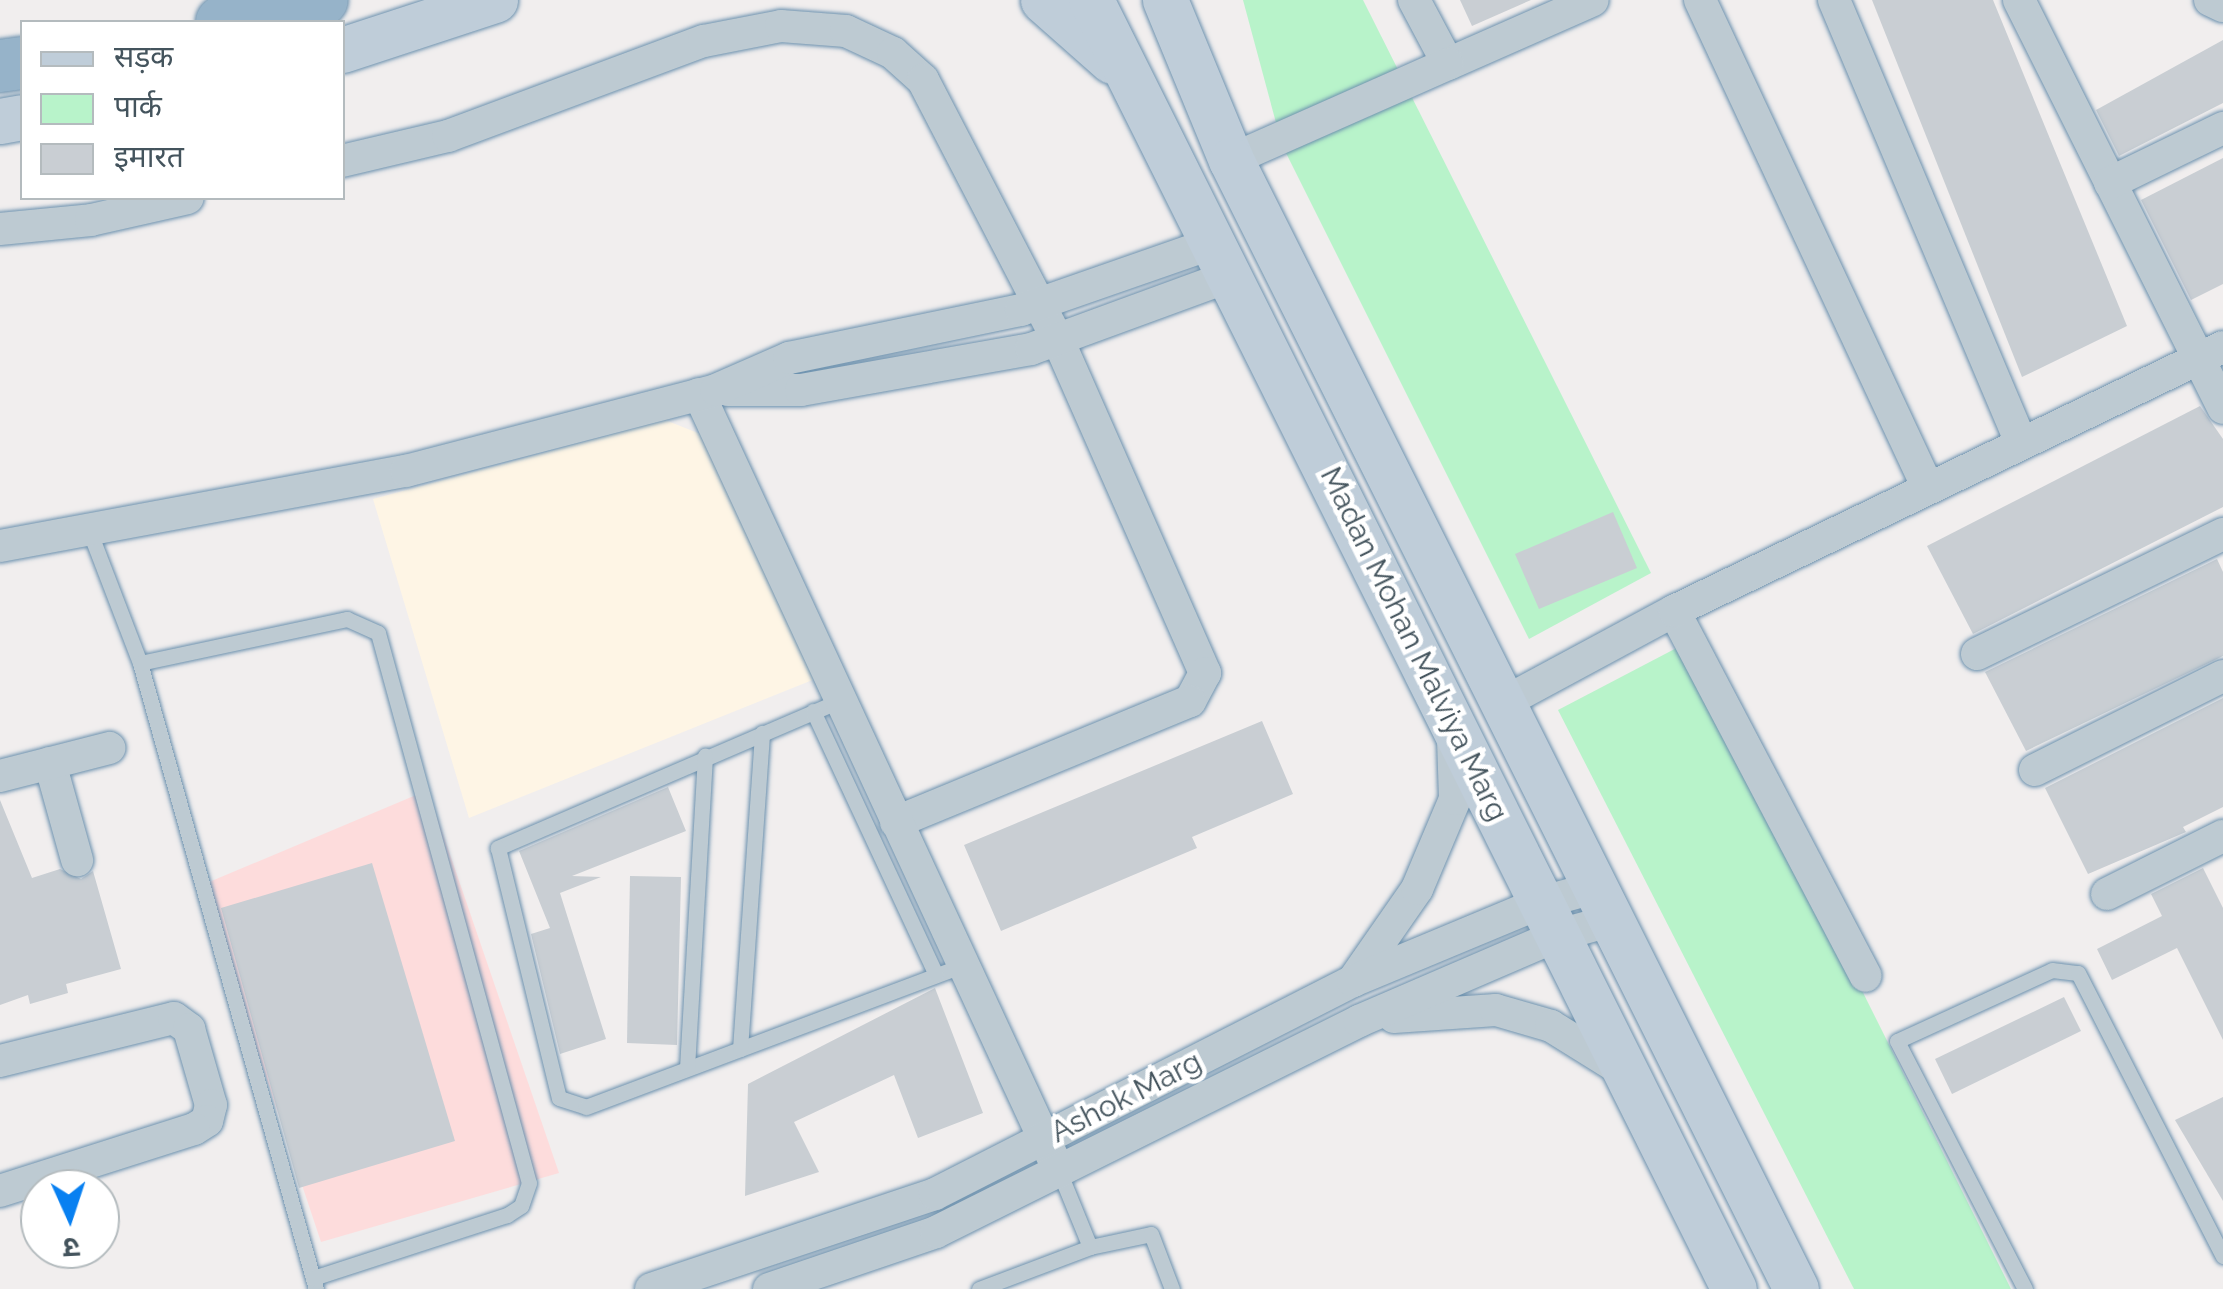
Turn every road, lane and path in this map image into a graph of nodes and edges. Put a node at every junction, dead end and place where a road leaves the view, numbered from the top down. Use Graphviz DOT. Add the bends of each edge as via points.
graph roads {
  1 [pos="322,0"];
  2 [pos="495,0"];
  3 [pos="1043,0"];
  4 [pos="1091,0"];
  5 [pos="1165,0"];
  6 [pos="1186,0"];
  7 [pos="1414,0"];
  8 [pos="1593,0"];
  9 [pos="1700,0"];
  10 [pos="1834,0"];
  11 [pos="2019,0"];
  12 [pos="2210,0"];
  13 [pos="2223,6"];
  14 [pos="231,20"];
  15 [pos="345,49"];
  16 [pos="1448,64"];
  17 [pos="1196,75"];
  18 [pos="1136,82"];
  19 [pos="2223,128"];
  20 [pos="345,160"];
  21 [pos="1231,160"];
  22 [pos="2110,183"];
  23 [pos="179,200"];
  24 [pos="0,228"];
  25 [pos="1223,259"];
  26 [pos="1039,303"];
  27 [pos="1059,342"];
  28 [pos="2210,354"];
  29 [pos="707,392"];
  30 [pos="2223,408"];
  31 [pos="2021,443"];
  32 [pos="1928,488"];
  33 [pos="88,530"];
  34 [pos="2221,540"];
  35 [pos="0,546"];
  36 [pos="1674,611"];
  37 [pos="1977,654"];
  38 [pos="140,663"];
  39 [pos="2223,676"];
  40 [pos="1501,704"];
  41 [pos="827,706"];
  42 [pos="1452,719"];
  43 [pos="762,733"];
  44 [pos="109,748"];
  45 [pos="705,756"];
  46 [pos="50,763"];
  47 [pos="2035,770"];
  48 [pos="0,776"];
  49 [pos="896,822"];
  50 [pos="2223,836"];
  51 [pos="77,860"];
  52 [pos="910,885"];
  53 [pos="2107,894"];
  54 [pos="1602,904"];
  55 [pos="1551,918"];
  56 [pos="949,970"];
  57 [pos="1866,976"];
  58 [pos="1353,982"];
  59 [pos="1359,1022"];
  60 [pos="740,1049"];
  61 [pos="0,1061"];
  62 [pos="686,1068"];
  63 [pos="1628,1074"];
  64 [pos="1044,1139"];
  65 [pos="1059,1171"];
  66 [pos="0,1191"];
  67 [pos="1090,1247"];
  68 [pos="2223,1256"];
  69 [pos="314,1284"];
  70 [pos="664,1287"];
  71 [pos="770,1289"];
  72 [pos="979,1289"];
  73 [pos="1172,1289"];
  74 [pos="1734,1289"];
  75 [pos="1796,1289"];
  76 [pos="2025,1289"];
  1 -- 14 [label="highway"];
  2 -- 15 [label="main road"];
  3 -- 18 [label="main road"];
  4 -- 18 [label="main road, Madan Mohan Malviya Marg"];
  5 -- 17 [label="main road, Madan Mohan Malviya Marg"];
  6 -- 17 [label="main road"];
  7 -- 16 [label="street"];
  8 -- 16 [label="street"];
  9 -- 32 [label="street"];
  10 -- 31 [label="street"];
  11 -- 22 [label="street"];
  12 -- 13 [label="street"];
  16 -- 21 [label="street"];
  17 -- 21 [label="main road, Madan Mohan Malviya Marg"];
  18 -- 25 [label="main road, Madan Mohan Malviya Marg"];
  19 -- 22 [label="street"];
  20 -- 26 [label="street" via="448,136 704,41 781,26 846,31 893,53 923,80"];
  21 -- 40 [label="main road, Madan Mohan Malviya Marg"];
  22 -- 28 [label="street"];
  23 -- 24 [label="street" via="91,220"];
  25 -- 26 [label="street"];
  25 -- 27 [label="street"];
  25 -- 42 [label="main road, Madan Mohan Malviya Marg"];
  26 -- 27 [label="street"];
  26 -- 29 [label="street" via="789,358"];
  27 -- 29 [label="street" via="801,390"];
  27 -- 49 [label="street" via="1204,684 1190,701"];
  28 -- 30 [label="street"];
  28 -- 31 [label="street"];
  29 -- 33 [label="street" via="406,470"];
  29 -- 41 [label="street"];
  31 -- 32 [label="street"];
  32 -- 36 [label="street"];
  33 -- 35 [label="street"];
  33 -- 38 [label="lane"];
  34 -- 37 [label="street"];
  36 -- 40 [label="street"];
  36 -- 57 [label="street"];
  38 -- 69 [label="lane"];
  38 -- 69 [label="lane" via="347,620 358,619 378,633 529,1183 522,1206 508,1215"];
  39 -- 47 [label="street"];
  40 -- 54 [label="main road, Madan Mohan Malviya Marg"];
  41 -- 43 [label="lane"];
  41 -- 49 [label="street"];
  41 -- 52 [label="lane"];
  42 -- 55 [label="main road, Madan Mohan Malviya Marg"];
  42 -- 58 [label="street" via="1455,799 1417,888"];
  43 -- 45 [label="lane"];
  43 -- 60 [label="lane"];
  44 -- 46 [label="street"];
  45 -- 62 [label="lane"];
  45 -- 62 [label="lane" via="504,840 497,856 559,1098 586,1106"];
  46 -- 48 [label="street"];
  46 -- 51 [label="street"];
  49 -- 52 [label="street"];
  50 -- 53 [label="street"];
  52 -- 56 [label="street"];
  54 -- 55 [label="street, Ashok Marg"];
  54 -- 75 [label="main road, Madan Mohan Malviya Marg"];
  55 -- 58 [label="street, Ashok Marg"];
  55 -- 59 [label="street, Ashok Marg"];
  55 -- 63 [label="main road, Madan Mohan Malviya Marg"];
  56 -- 60 [label="lane"];
  56 -- 64 [label="street"];
  58 -- 64 [label="street, Ashok Marg"];
  59 -- 63 [label="street" via="1496,1010 1551,1026"];
  59 -- 65 [label="street, Ashok Marg"];
  60 -- 62 [label="lane"];
  61 -- 66 [label="street" via="174,1018 189,1029 211,1104 207,1121 194,1129"];
  63 -- 74 [label="main road, Madan Mohan Malviya Marg"];
  64 -- 65 [label="street"];
  64 -- 70 [label="street, Ashok Marg" via="935,1194"];
  65 -- 67 [label="lane"];
  65 -- 71 [label="street, Ashok Marg" via="936,1232"];
  67 -- 72 [label="lane"];
  67 -- 73 [label="lane" via="1151,1234"];
  68 -- 76 [label="lane" via="2078,973 2052,970 1896,1040"];
}
